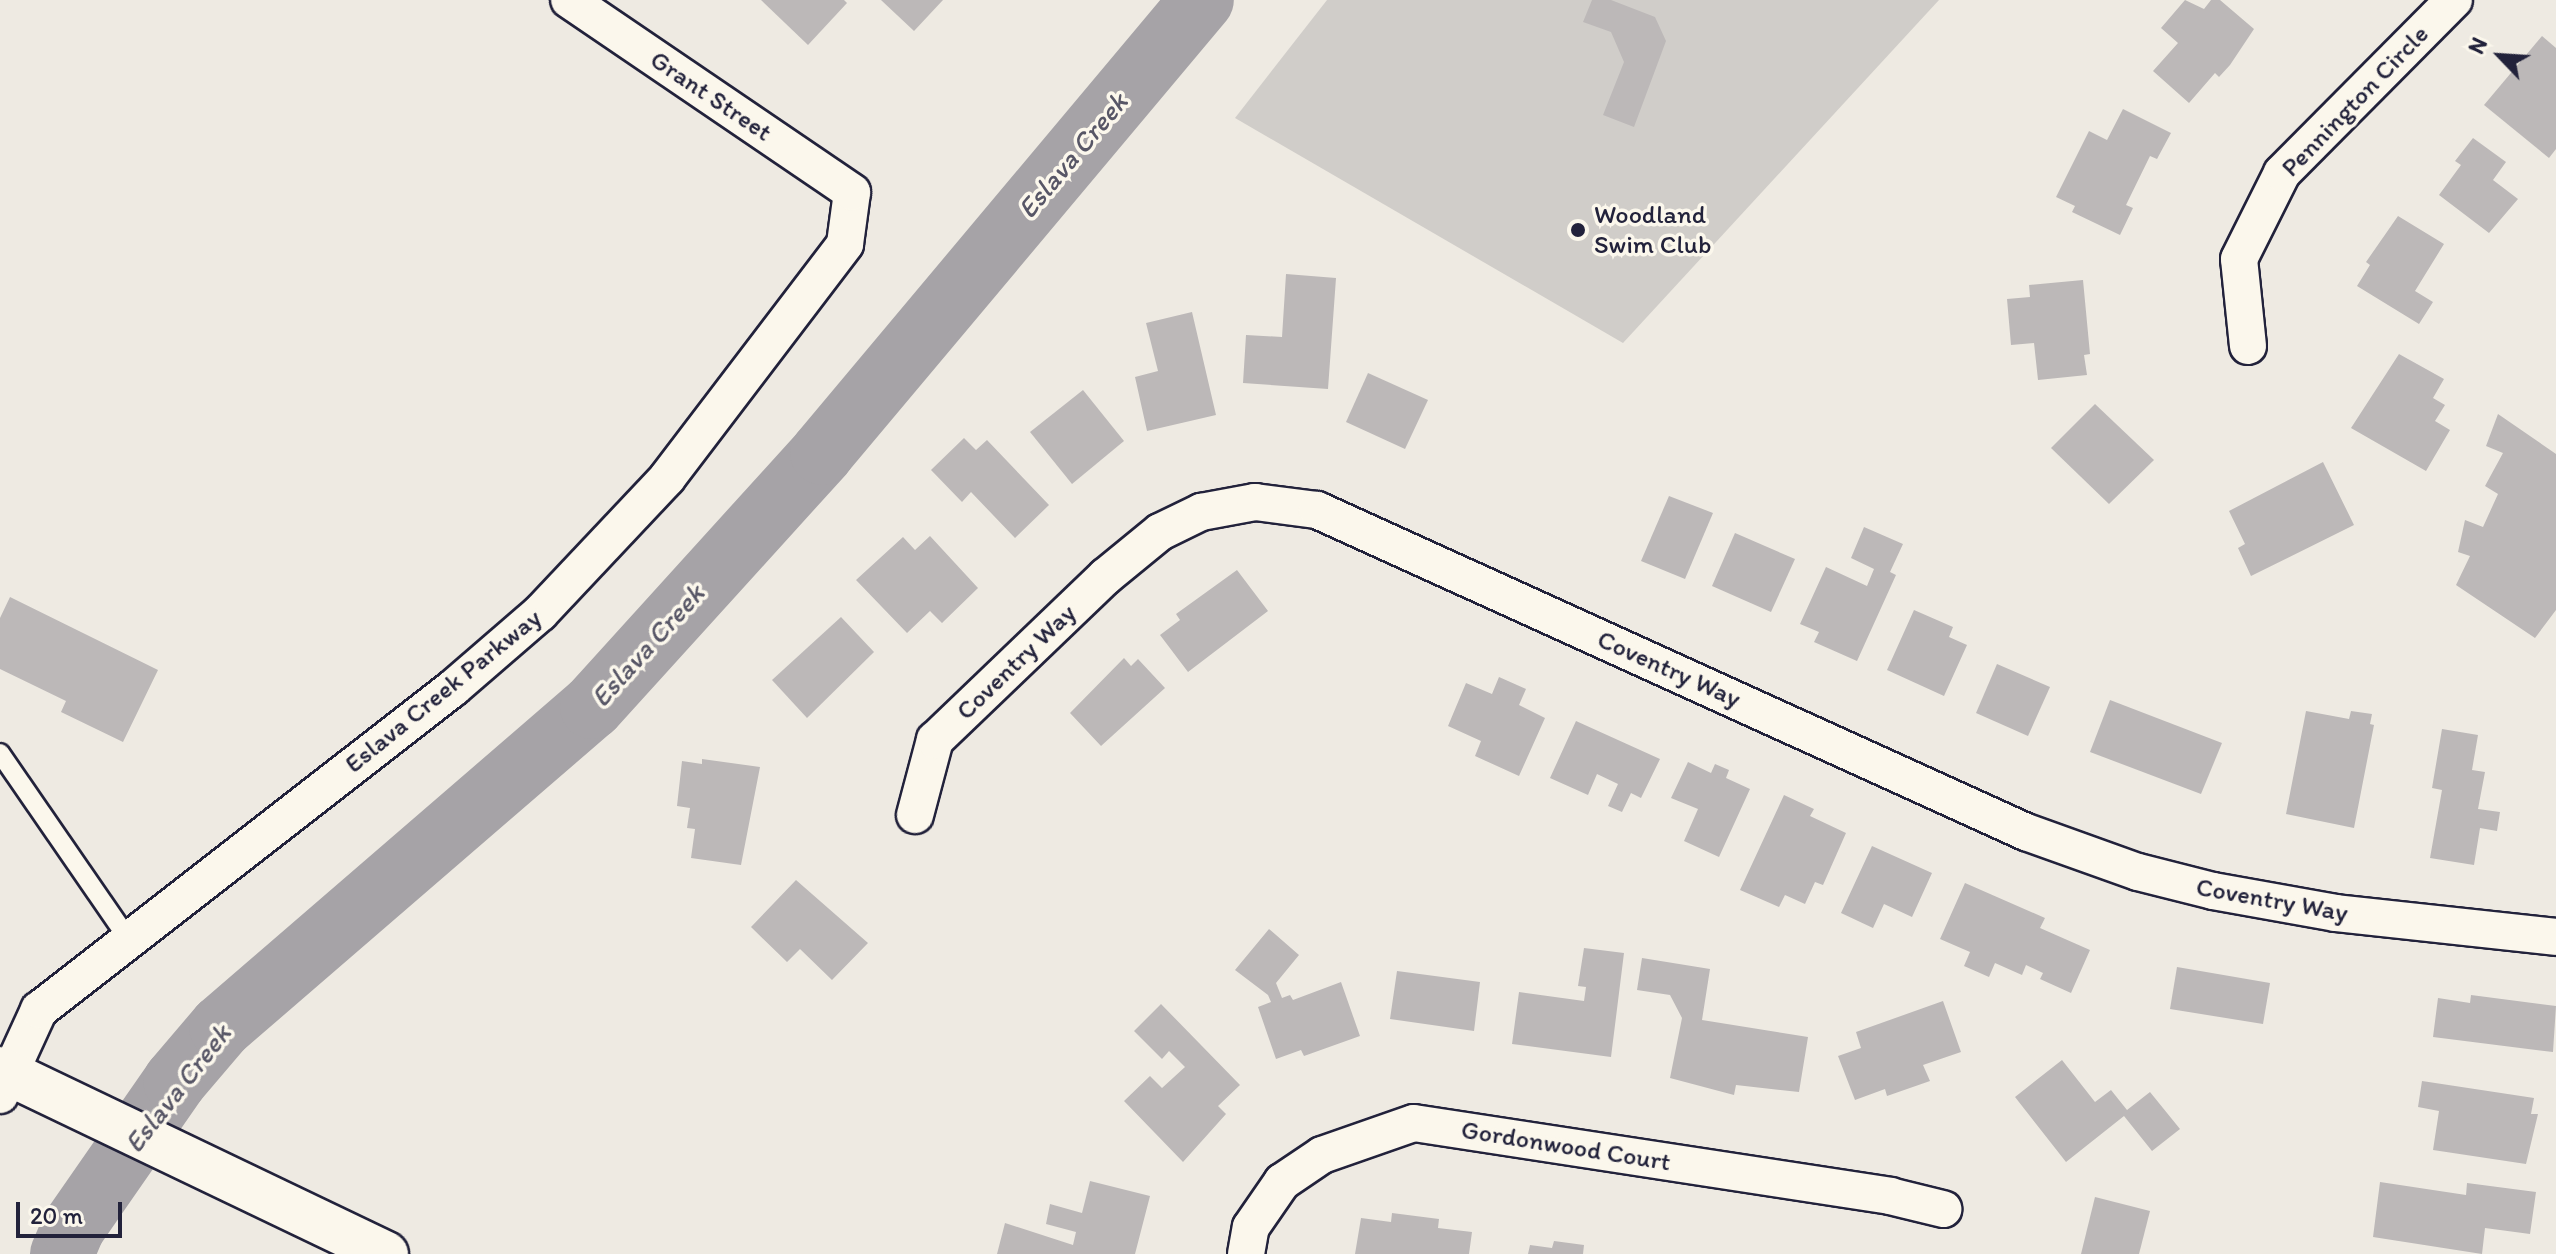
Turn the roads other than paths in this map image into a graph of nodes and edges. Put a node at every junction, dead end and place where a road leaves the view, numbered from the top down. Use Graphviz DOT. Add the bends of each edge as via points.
graph roads {
  1 [pos="2454,0"];
  2 [pos="594,6"];
  3 [pos="852,192"];
  4 [pos="2248,346"];
  5 [pos="0,753"];
  6 [pos="915,815"];
  7 [pos="127,937"];
  8 [pos="2556,937"];
  9 [pos="3,1079"];
  10 [pos="1943,1209"];
  11 [pos="386,1254"];
  12 [pos="1246,1254"];
  1 -- 4 [label="street, Pennington Circle" via="2282,173 2239,259"];
  2 -- 3 [label="street, Grant Street"];
  3 -- 7 [label="street, Eslava Creek Parkway" via="845,244 667,478 540,613 453,688"];
  5 -- 7 [label="lane"];
  6 -- 8 [label="street, Coventry Way" via="935,740 1105,577 1160,532 1201,512 1255,502 1317,510 2026,832 2138,872 2336,913"];
  7 -- 9 [label="street, Eslava Creek Parkway" via="39,1010"];
  9 -- 11 [label="street" via="88,1111"];
  10 -- 12 [label="street, Gordonwood Court" via="1890,1196 1414,1123 1322,1155 1282,1182 1251,1227"];
}
